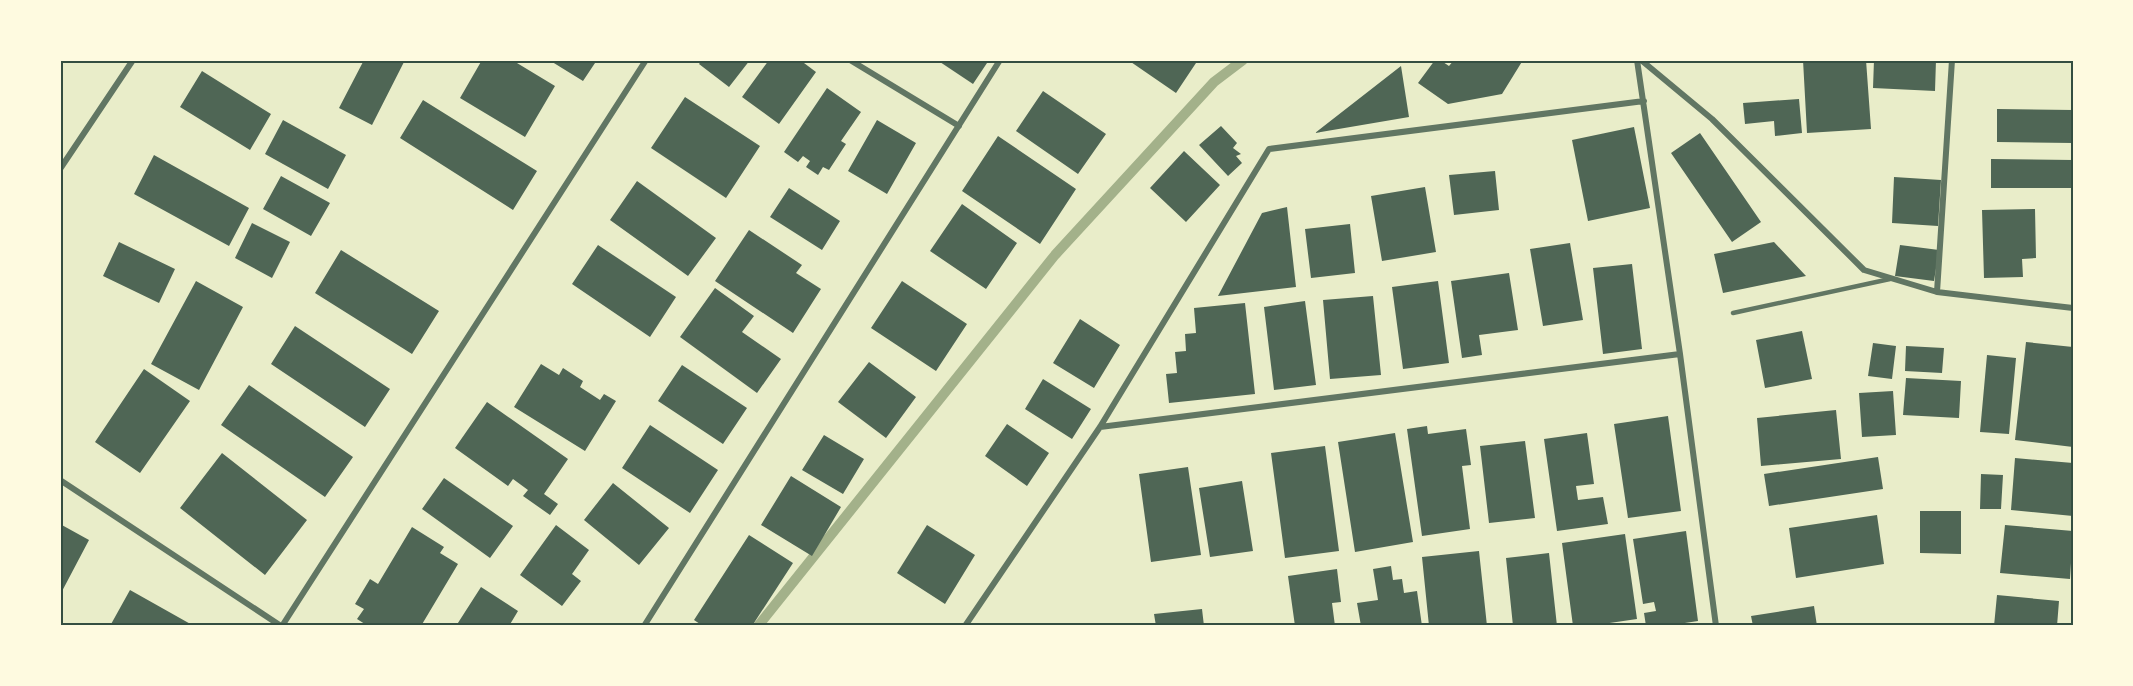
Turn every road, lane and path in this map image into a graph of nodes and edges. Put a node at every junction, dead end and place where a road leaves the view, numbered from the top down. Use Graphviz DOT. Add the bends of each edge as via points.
graph roads {
  1 [pos="133,60"];
  2 [pos="646,60"];
  3 [pos="850,60"];
  4 [pos="1000,60"];
  5 [pos="1639,60"];
  6 [pos="1952,60"];
  7 [pos="1644,101"];
  8 [pos="959,126"];
  9 [pos="60,169"];
  10 [pos="1893,279"];
  11 [pos="1937,292"];
  12 [pos="2073,308"];
  13 [pos="1733,313"];
  14 [pos="1680,354"];
  15 [pos="1100,427"];
  16 [pos="60,480"];
  17 [pos="281,626"];
  18 [pos="644,626"];
  19 [pos="965,626"];
  20 [pos="1716,626"];
  1 -- 9 [label="street"];
  2 -- 17 [label="street"];
  3 -- 8 [label="street"];
  4 -- 8 [label="street"];
  5 -- 7 [label="street"];
  5 -- 10 [label="street" via="1712,119 1864,270"];
  6 -- 11 [label="street"];
  7 -- 14 [label="street"];
  7 -- 15 [label="street" via="1269,149"];
  8 -- 18 [label="street"];
  10 -- 11 [label="street"];
  10 -- 13 [label="lane"];
  11 -- 12 [label="street"];
  14 -- 15 [label="street"];
  14 -- 20 [label="street"];
  15 -- 19 [label="street"];
  16 -- 17 [label="street"];
}
